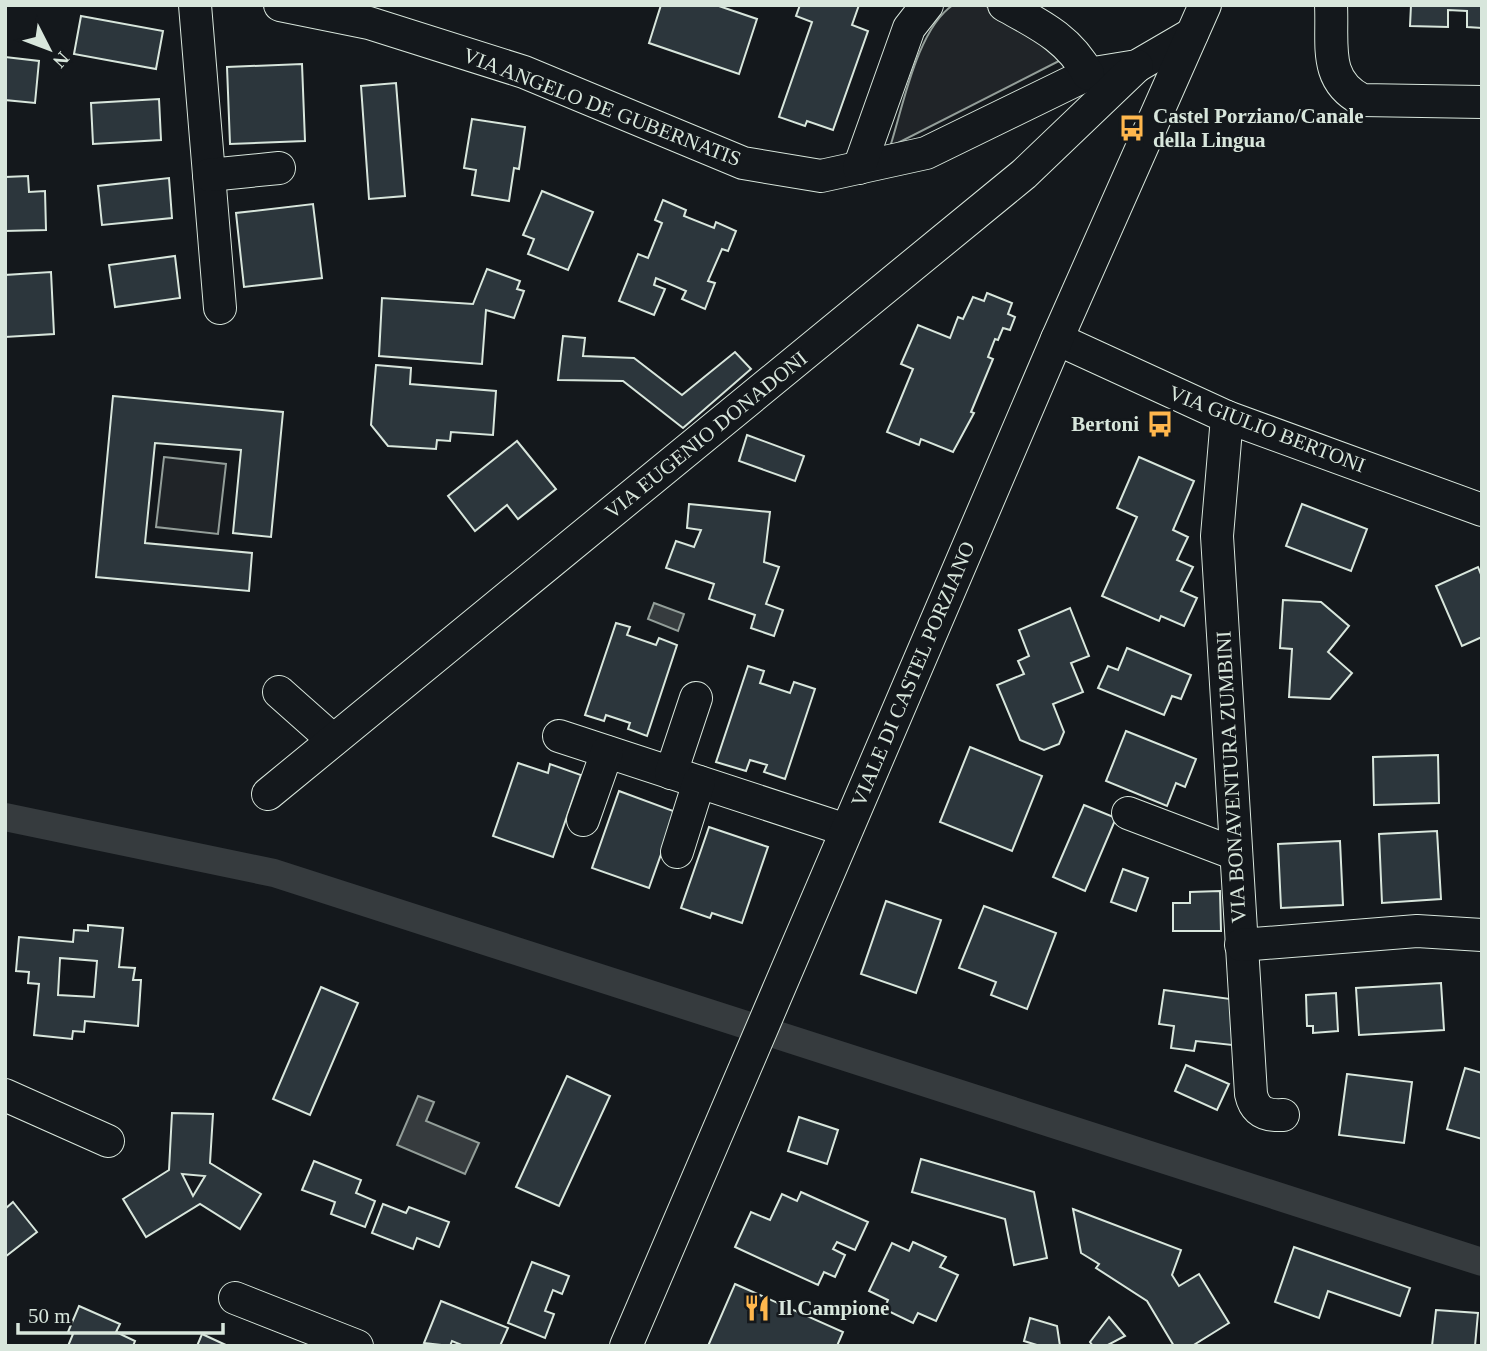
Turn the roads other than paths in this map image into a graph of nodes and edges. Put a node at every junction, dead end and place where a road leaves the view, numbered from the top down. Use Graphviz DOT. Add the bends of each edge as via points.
graph roads {
  1 [pos="195,5"];
  2 [pos="280,5"];
  3 [pos="927,5"];
  4 [pos="1004,5"];
  5 [pos="1205,5"];
  6 [pos="1331,5"];
  7 [pos="1192,34"];
  8 [pos="1137,66"];
  9 [pos="1088,74"];
  10 [pos="1482,102"];
  11 [pos="279,168"];
  12 [pos="859,168"];
  13 [pos="209,175"];
  14 [pos="220,307"];
  15 [pos="1057,339"];
  16 [pos="1227,417"];
  17 [pos="1482,510"];
  18 [pos="279,692"];
  19 [pos="696,698"];
  20 [pos="559,736"];
  21 [pos="333,740"];
  22 [pos="607,752"];
  23 [pos="685,777"];
  24 [pos="268,794"];
  25 [pos="1128,813"];
  26 [pos="583,820"];
  27 [pos="846,830"];
  28 [pos="677,852"];
  29 [pos="1236,854"];
  30 [pos="1482,935"];
  31 [pos="1241,944"];
  32 [pos="5,1095"];
  33 [pos="1283,1115"];
  34 [pos="108,1141"];
  35 [pos="235,1298"];
  36 [pos="357,1346"];
  37 [pos="626,1346"];
  1 -- 13 [label="street"];
  2 -- 12 [label="street, VIA ANGELO DE GUBERNATIS" via="369,23 524,72 743,163 821,176"];
  3 -- 12 [label="street" via="909,27"];
  4 -- 9 [label="street" via="1053,32 1072,49"];
  5 -- 7 [label="street, VIALE DI CASTEL PORZIANO"];
  6 -- 10 [label="street" via="1334,76 1344,91 1362,100"];
  7 -- 8 [label="street, VIA ANGELO DE GUBERNATIS"];
  7 -- 15 [label="street, VIALE DI CASTEL PORZIANO"];
  8 -- 9 [label="street, VIA ANGELO DE GUBERNATIS"];
  8 -- 21 [label="street, VIA EUGENIO DONADONI" via="1024,174"];
  9 -- 12 [label="street, VIA ANGELO DE GUBERNATIS" via="926,153"];
  11 -- 13 [label="street"];
  13 -- 14 [label="street"];
  15 -- 16 [label="street, VIA GIULIO BERTONI"];
  15 -- 27 [label="street, VIALE DI CASTEL PORZIANO"];
  16 -- 17 [label="street, VIA GIULIO BERTONI"];
  16 -- 29 [label="street, VIA BONAVENTURA ZUMBINI" via="1217,536"];
  18 -- 21 [label="street"];
  19 -- 23 [label="street"];
  20 -- 22 [label="street"];
  21 -- 24 [label="street, VIA EUGENIO DONADONI"];
  22 -- 23 [label="street"];
  22 -- 26 [label="street"];
  23 -- 27 [label="street"];
  23 -- 28 [label="street"];
  25 -- 29 [label="street"];
  27 -- 37 [label="street, VIALE DI CASTEL PORZIANO"];
  29 -- 31 [label="street, VIA BONAVENTURA ZUMBINI"];
  30 -- 31 [label="street" via="1417,931"];
  31 -- 33 [label="street, VIA BONAVENTURA ZUMBINI" via="1251,1099 1263,1113"];
  32 -- 34 [label="street"];
  35 -- 36 [label="street"];
}
